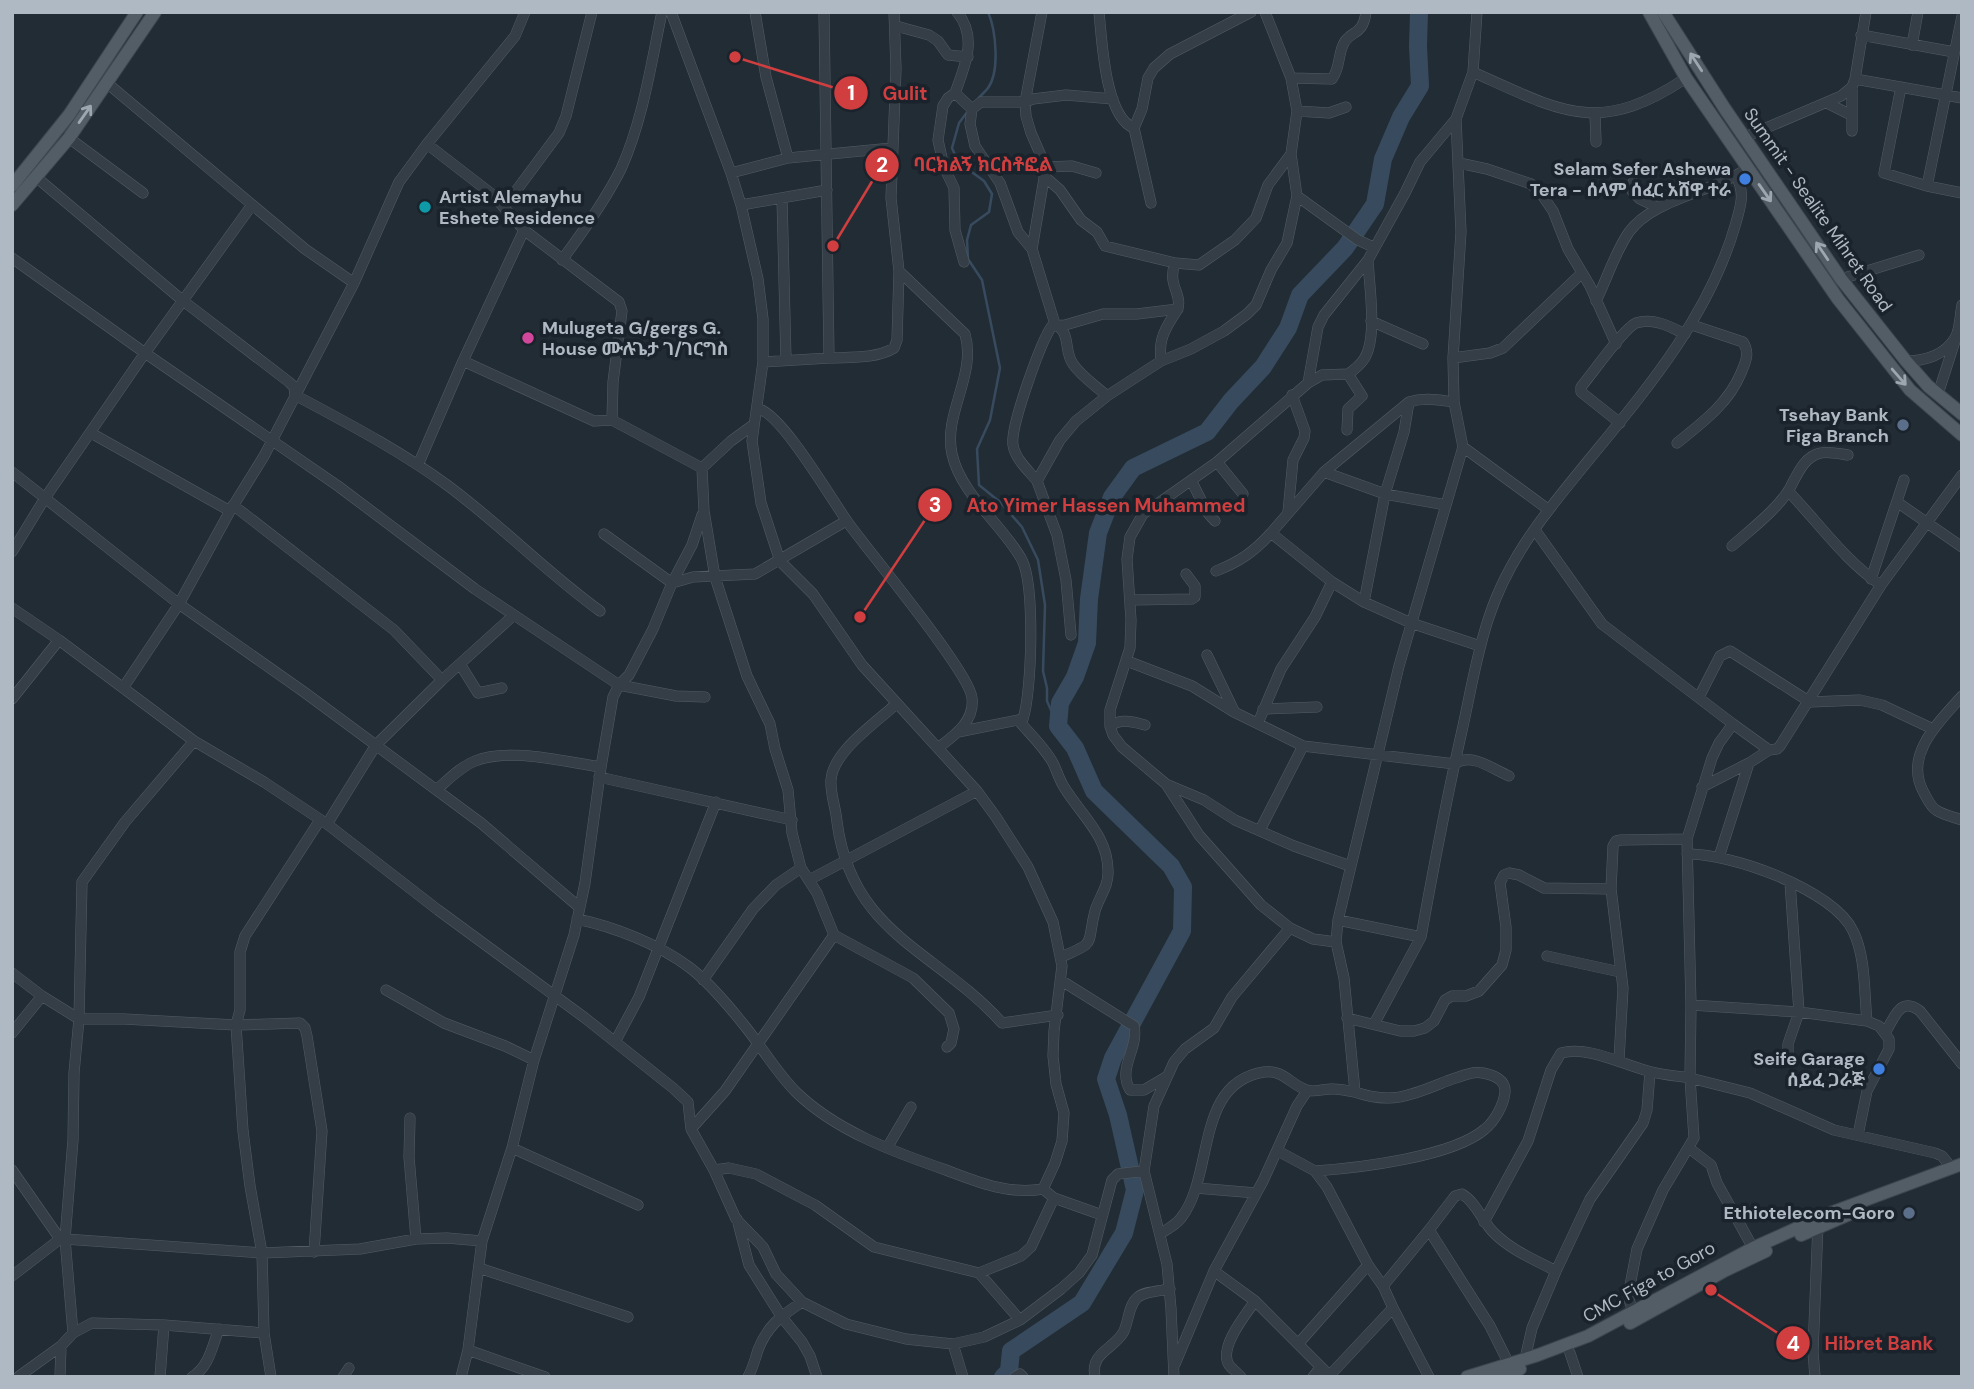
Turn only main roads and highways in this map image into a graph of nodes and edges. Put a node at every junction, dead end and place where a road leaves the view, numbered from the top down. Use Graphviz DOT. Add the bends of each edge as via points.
graph roads {
  1 [pos="137,12"];
  2 [pos="155,12"];
  3 [pos="1649,12"];
  4 [pos="1663,12"];
  5 [pos="1725,109"];
  6 [pos="1713,117"];
  7 [pos="12,186"];
  8 [pos="12,205"];
  9 [pos="1962,414"];
  10 [pos="1962,435"];
  11 [pos="1958,1168"];
  12 [pos="1818,1224"];
  13 [pos="1467,1377"];
  14 [pos="1497,1377"];
  1 -- 7 [label="main road" via="69,115"];
  8 -- 2 [label="main road, one-way" via="69,138"];
  3 -- 6 [label="main road"];
  5 -- 4 [label="main road, Summit - Sealite Mihret Road, one-way"];
  5 -- 6 [label="main road"];
  9 -- 5 [label="main road, Summit - Sealite Mihret Road, one-way" via="1906,361 1841,279"];
  6 -- 10 [label="main road, one-way" via="1884,359 1915,395"];
  11 -- 12 [label="main road, CMC Figa to Goro"];
  12 -- 13 [label="main road, CMC Figa to Goro" via="1753,1248 1588,1336"];
  12 -- 14 [label="main road" via="1570,1353"];
}
